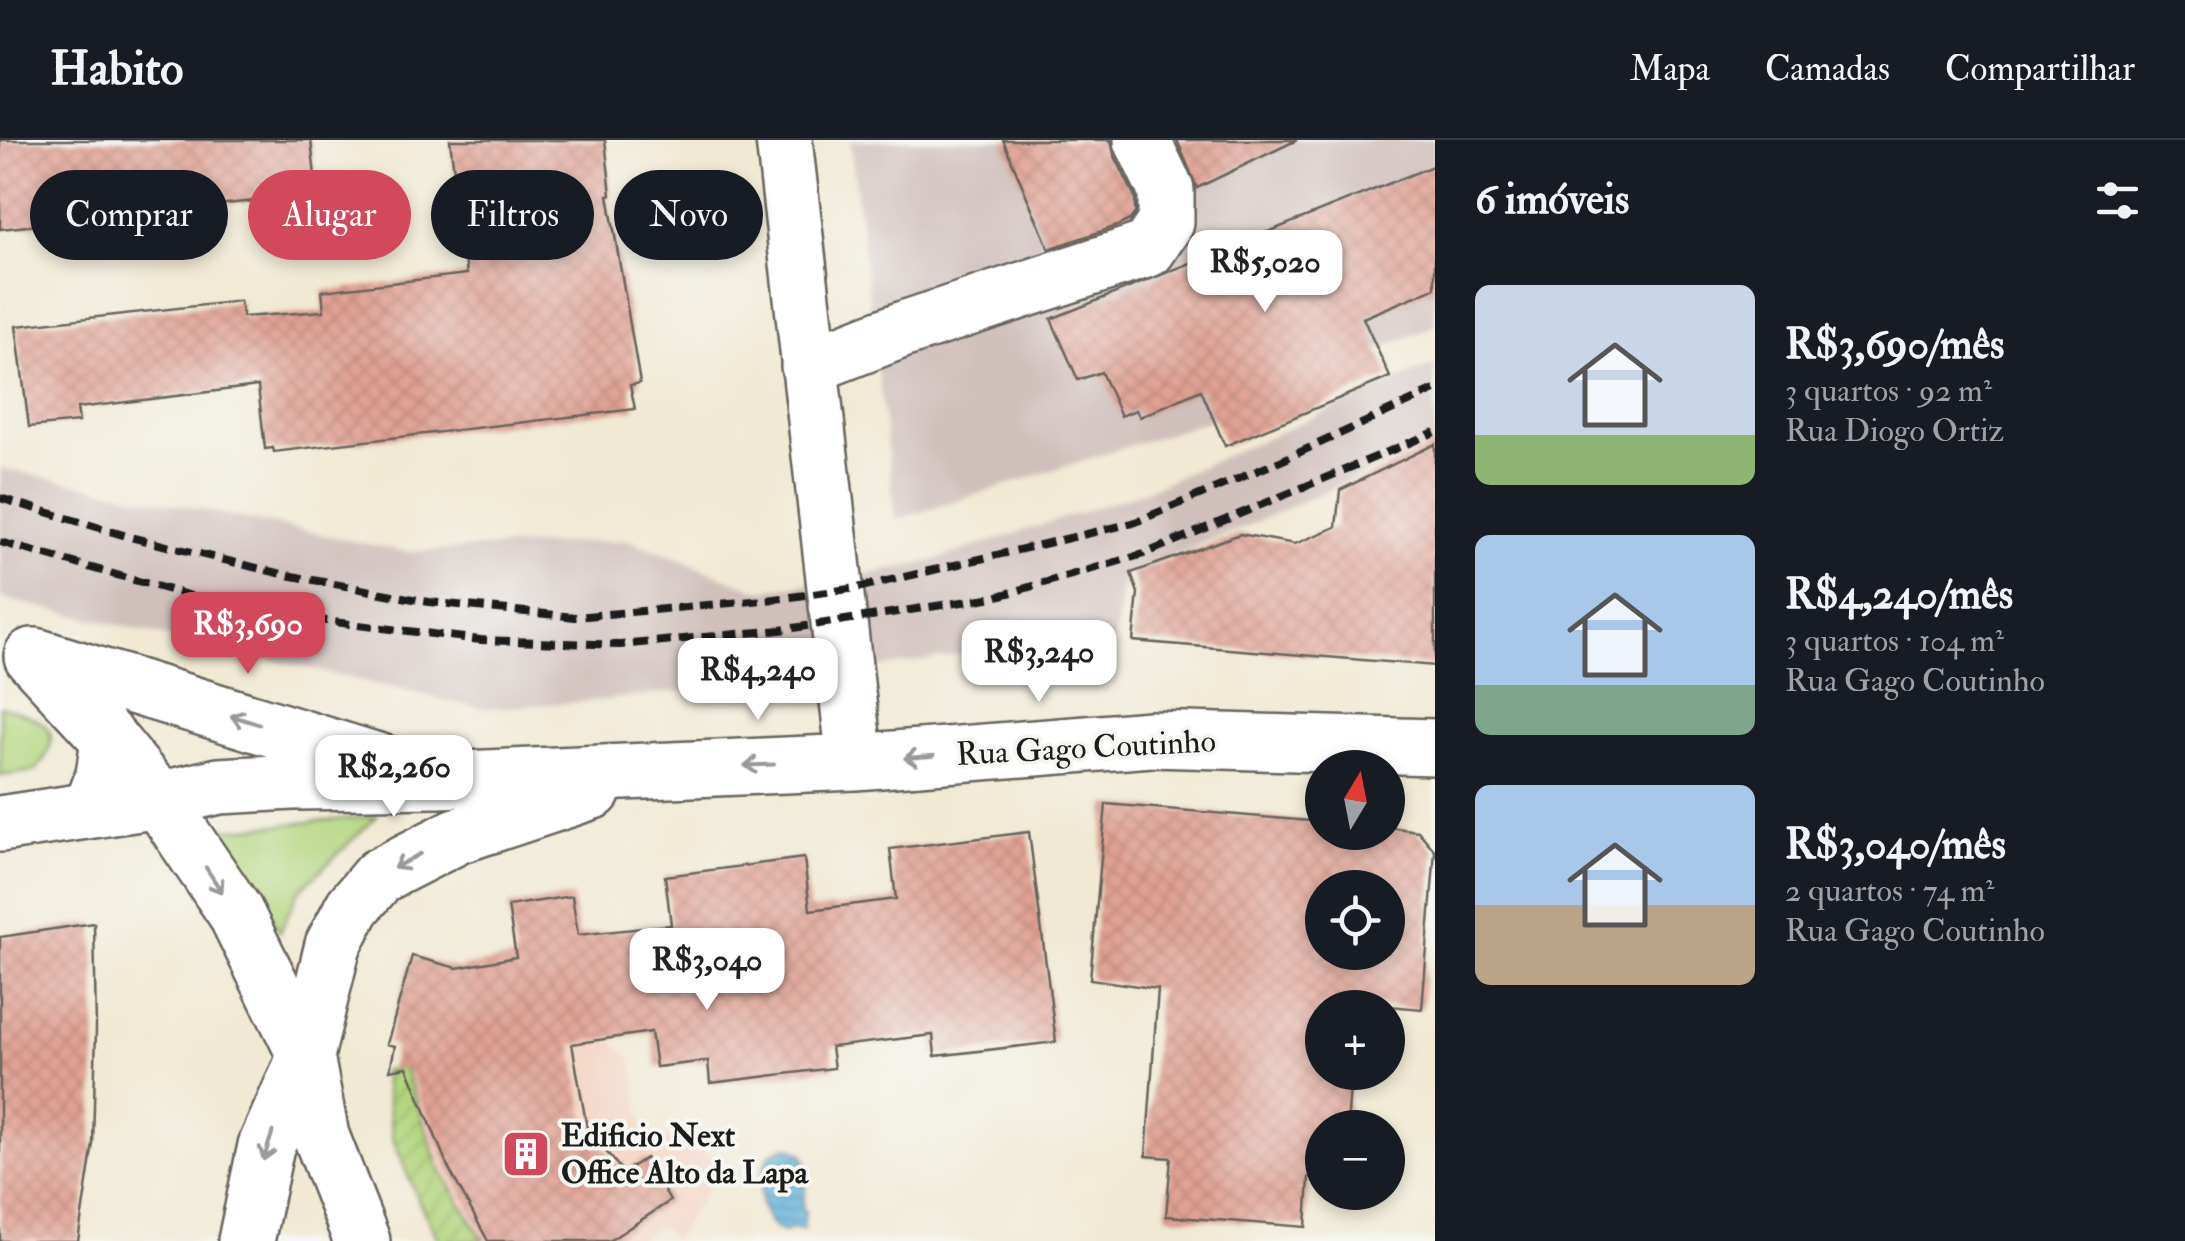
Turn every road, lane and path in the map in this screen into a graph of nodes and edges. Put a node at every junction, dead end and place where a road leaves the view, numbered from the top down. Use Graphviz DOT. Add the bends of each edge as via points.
graph roads {
  1 [pos="784,140"];
  2 [pos="1142,140"];
  3 [pos="810,366"];
  4 [pos="16,651"];
  5 [pos="109,738"];
  6 [pos="1435,747"];
  7 [pos="855,762"];
  8 [pos="663,768"];
  9 [pos="438,780"];
  10 [pos="91,810"];
  11 [pos="168,814"];
  12 [pos="0,824"];
  13 [pos="306,1056"];
  14 [pos="246,1241"];
  15 [pos="362,1241"];
  1 -- 3 [label="street"];
  2 -- 3 [label="street" via="1166,190 1166,222 1148,250"];
  3 -- 7 [label="street"];
  4 -- 5 [label="street"];
  9 -- 4 [label="street, one-way"];
  5 -- 10 [label="street"];
  5 -- 11 [label="street"];
  6 -- 7 [label="street, Rua Gago Coutinho, one-way" via="1152,739"];
  7 -- 8 [label="street, Rua Gago Coutinho, one-way"];
  8 -- 9 [label="street, Rua Gago Coutinho"];
  8 -- 13 [label="street, one-way" via="458,836 380,876 333,945"];
  9 -- 11 [label="street, Rua Gago Coutinho" via="220,786"];
  10 -- 11 [label="street, Rua Gago Coutinho"];
  10 -- 12 [label="street, Rua Gago Coutinho"];
  11 -- 13 [label="street, one-way" via="235,912"];
  13 -- 14 [label="street, one-way" via="266,1146"];
  13 -- 15 [label="street" via="320,1136"];
}
